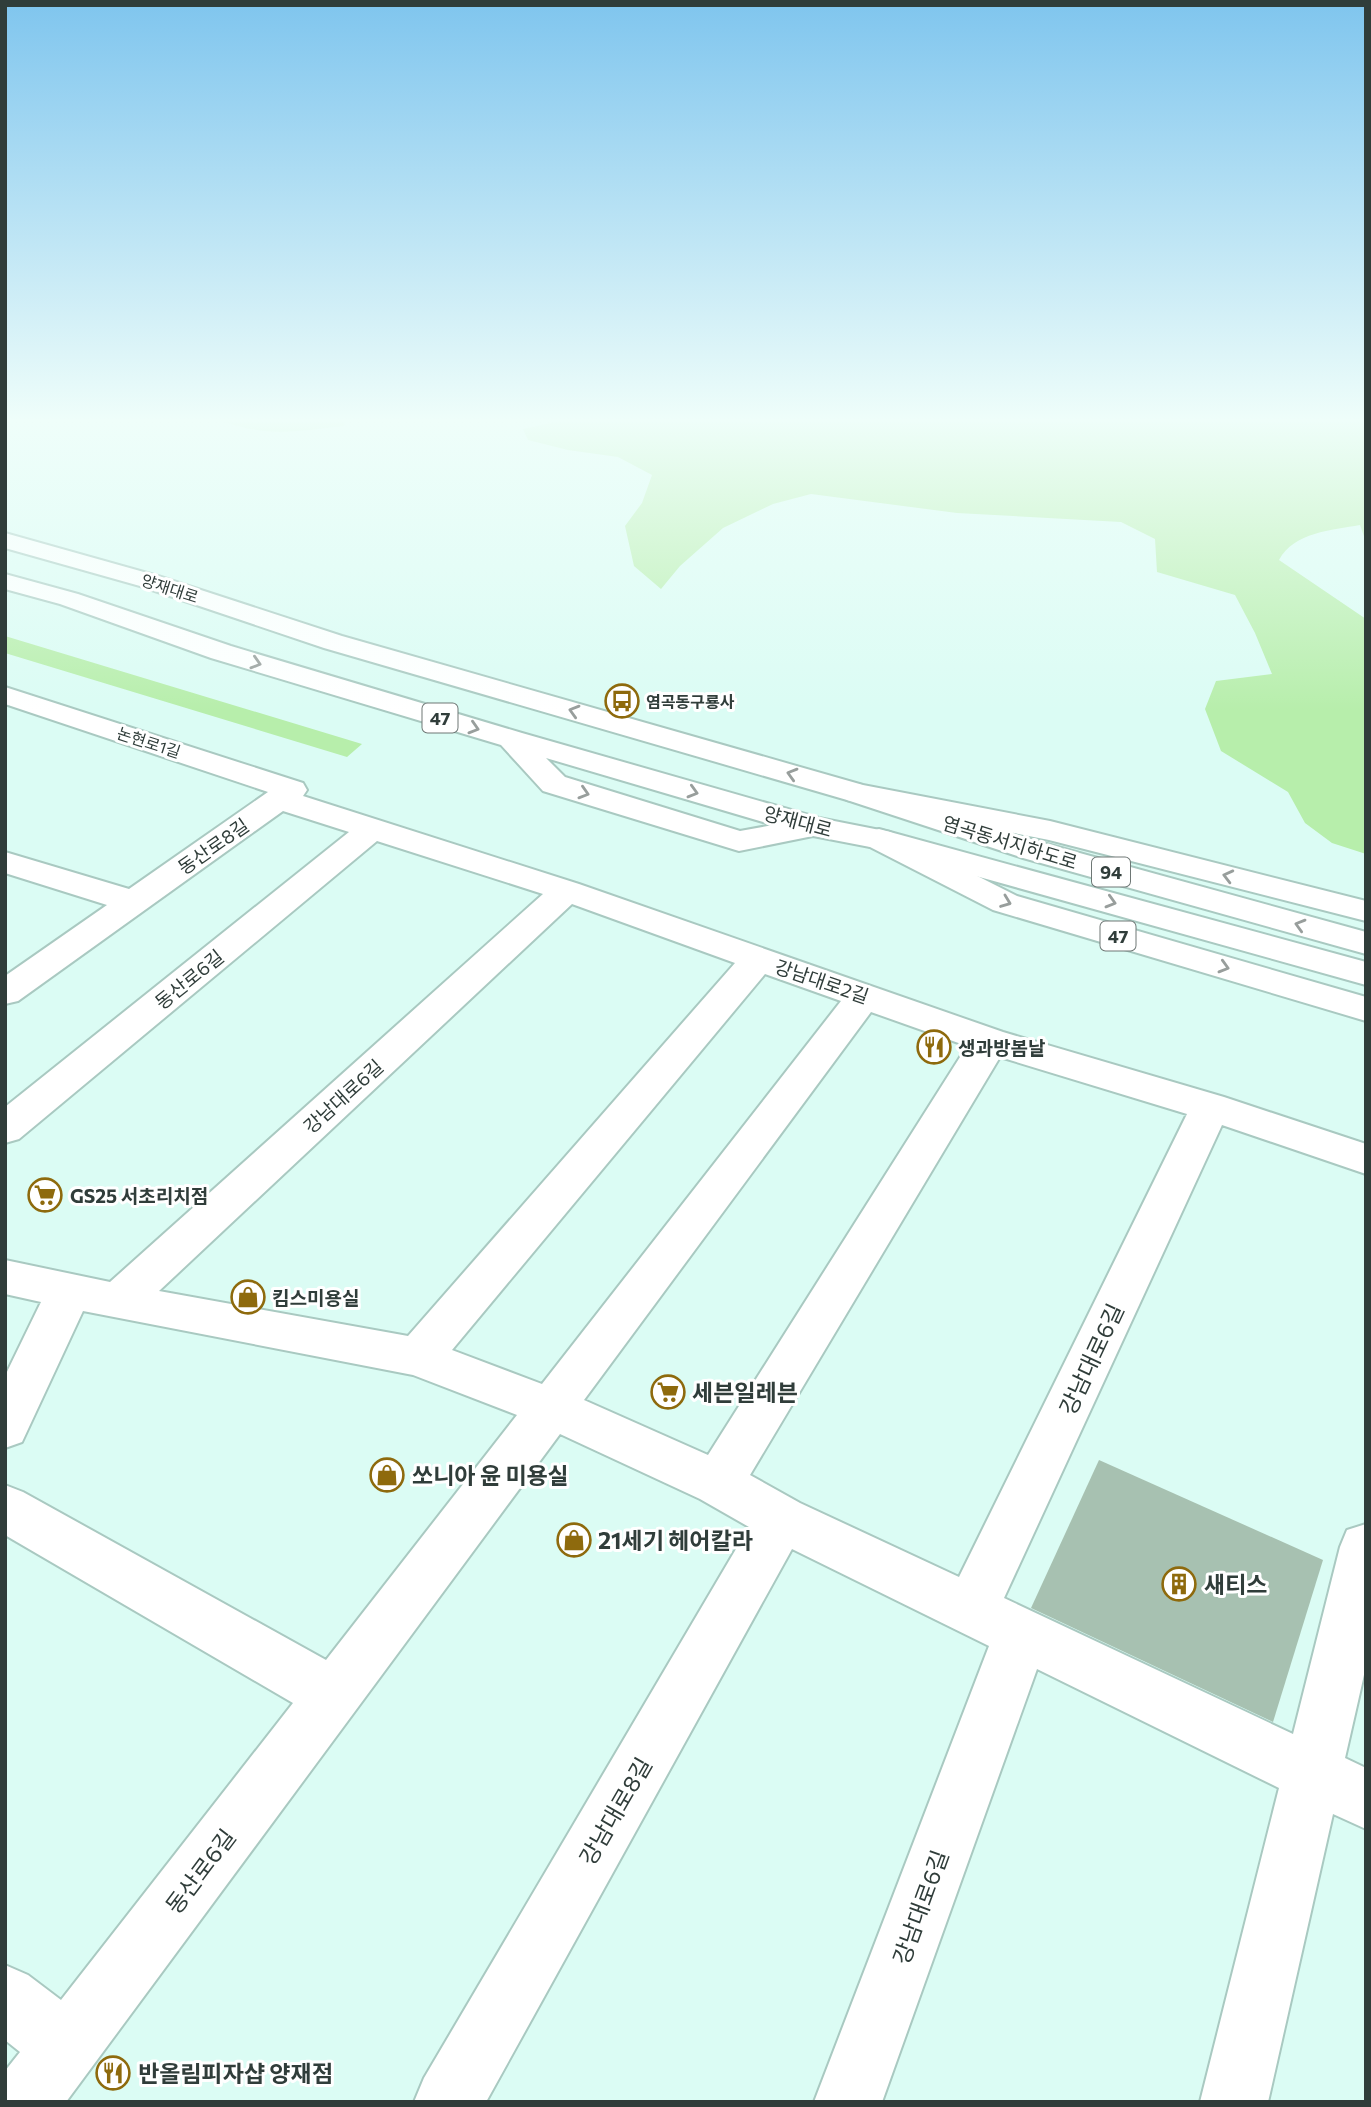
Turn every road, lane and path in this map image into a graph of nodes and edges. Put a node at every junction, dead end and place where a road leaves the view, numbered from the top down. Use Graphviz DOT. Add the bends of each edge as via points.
graph roads {
  1 [pos="5,540"];
  2 [pos="5,561"];
  3 [pos="5,581"];
  4 [pos="5,606"];
  5 [pos="333,642"];
  6 [pos="222,652"];
  7 [pos="5,695"];
  8 [pos="34,704"];
  9 [pos="5,722"];
  10 [pos="858,793"];
  11 [pos="286,794"];
  12 [pos="373,828"];
  13 [pos="879,839"];
  14 [pos="5,862"];
  15 [pos="567,891"];
  16 [pos="134,902"];
  17 [pos="1366,911"];
  18 [pos="1366,943"];
  19 [pos="758,959"];
  20 [pos="1366,974"];
  21 [pos="5,993"];
  22 [pos="865,995"];
  23 [pos="1366,1009"];
  24 [pos="990,1041"];
  25 [pos="1210,1107"];
  26 [pos="5,1129"];
  27 [pos="1366,1158"];
  28 [pos="5,1277"];
  29 [pos="69,1291"];
  30 [pos="118,1301"];
  31 [pos="418,1357"];
  32 [pos="552,1408"];
  33 [pos="5,1427"];
  34 [pos="718,1483"];
  35 [pos="5,1508"];
  36 [pos="782,1519"];
  37 [pos="1366,1547"];
  38 [pos="997,1622"];
  39 [pos="333,1695"];
  40 [pos="1340,1786"];
  41 [pos="5,1998"];
  42 [pos="66,2046"];
  43 [pos="24,2102"];
  44 [pos="449,2102"];
  45 [pos="848,2102"];
  46 [pos="1234,2102"];
  1 -- 5 [label="main road, 양재대로 / 47" via="149,581"];
  2 -- 5 [label="main road, 양재대로 / 47" via="136,597"];
  3 -- 6 [label="main road, 47"];
  4 -- 6 [label="main road"];
  10 -- 5 [label="main road, 양재대로 / 47, one-way"];
  6 -- 13 [label="main road, 양재대로 / 47, one-way" via="512,740 554,785 739,841 815,827"];
  7 -- 8 [label="main road, 논현로1길"];
  8 -- 9 [label="main road"];
  8 -- 11 [label="main road, 논현로1길"];
  17 -- 10 [label="main road, 양재대로 / 47, one-way" via="1050,831"];
  18 -- 10 [label="main road, 염곡동서지하도로 / 94, one-way" via="1035,851"];
  11 -- 12 [label="main road, 강남대로2길"];
  11 -- 16 [label="main road, 동산로8길"];
  12 -- 15 [label="main road, 강남대로2길"];
  12 -- 26 [label="main road, 동산로6길"];
  13 -- 20 [label="main road, 염곡동서지하도로 / 94, one-way"];
  13 -- 23 [label="main road, 양재대로 / 47, one-way" via="1005,903"];
  14 -- 16 [label="main road"];
  15 -- 19 [label="main road, 강남대로2길"];
  15 -- 30 [label="main road, 강남대로6길"];
  16 -- 21 [label="main road, 동산로8길"];
  19 -- 22 [label="main road, 강남대로2길"];
  19 -- 31 [label="main road"];
  22 -- 24 [label="main road, 강남대로2길"];
  22 -- 32 [label="main road, 동산로6길"];
  24 -- 25 [label="main road, 강남대로2길"];
  24 -- 34 [label="main road"];
  25 -- 27 [label="main road, 강남대로2길"];
  25 -- 38 [label="main road, 강남대로6길"];
  28 -- 29 [label="main road"];
  29 -- 30 [label="main road"];
  29 -- 33 [label="main road"];
  30 -- 31 [label="main road"];
  31 -- 32 [label="main road"];
  32 -- 34 [label="main road"];
  32 -- 39 [label="main road, 동산로6길"];
  34 -- 36 [label="main road"];
  35 -- 39 [label="main road"];
  36 -- 38 [label="main road"];
  36 -- 44 [label="main road, 강남대로8길"];
  37 -- 40 [label="main road"];
  38 -- 40 [label="main road"];
  38 -- 45 [label="main road, 강남대로6길"];
  39 -- 42 [label="main road, 동산로6길"];
  40 -- 46 [label="main road"];
  41 -- 42 [label="main road"];
  42 -- 43 [label="main road, 동산로6길"];
}
